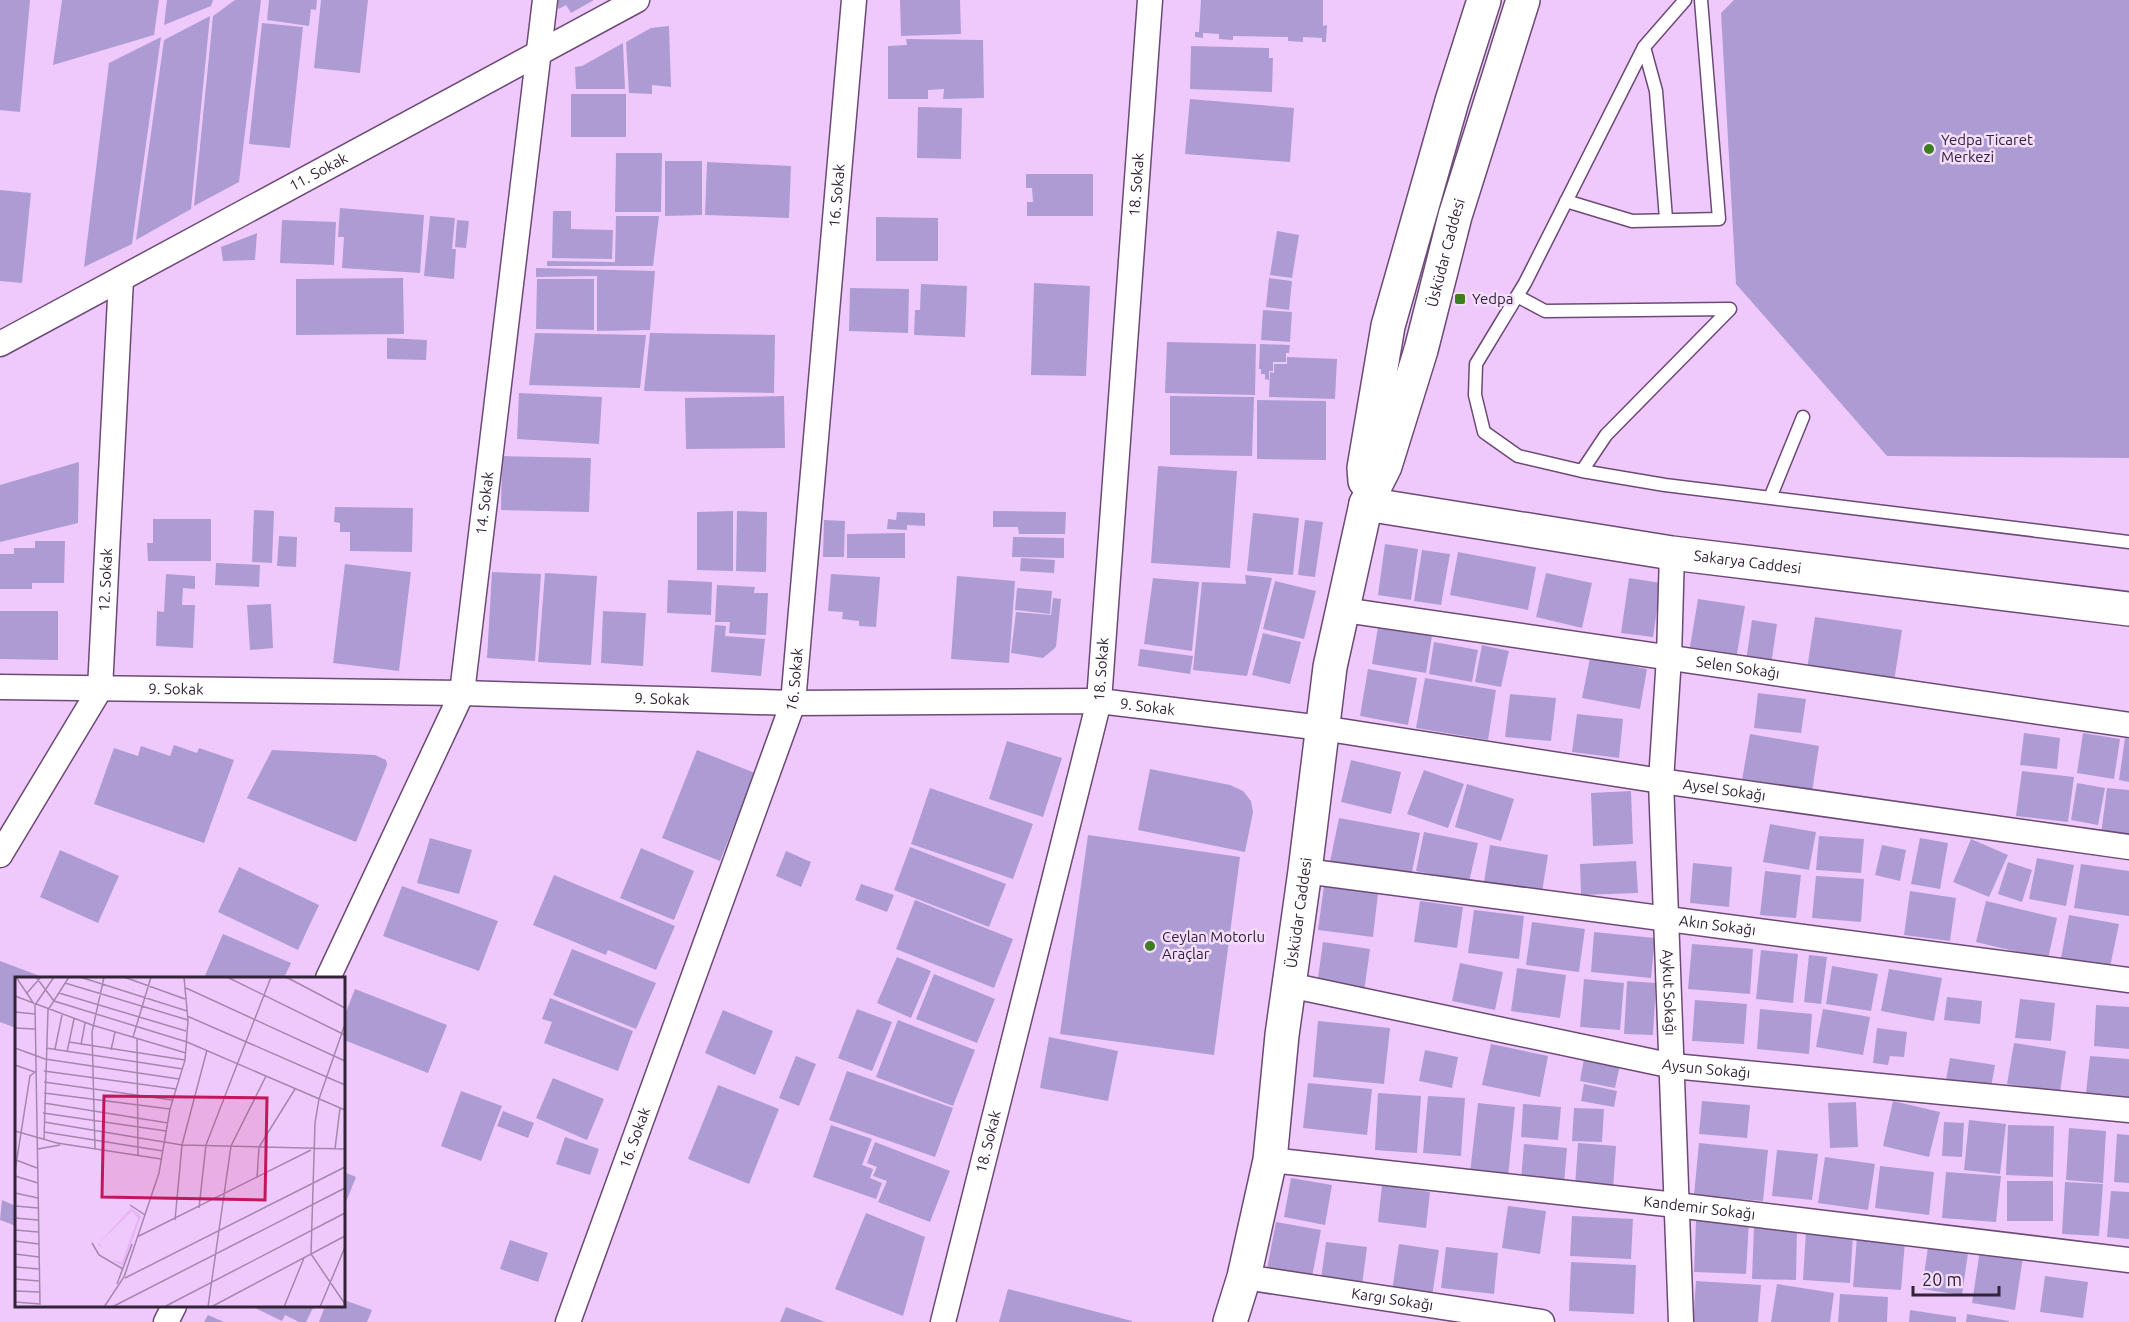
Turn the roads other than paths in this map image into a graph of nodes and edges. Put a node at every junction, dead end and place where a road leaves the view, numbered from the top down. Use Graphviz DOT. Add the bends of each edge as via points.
graph roads {
  1 [pos="544,0"];
  2 [pos="637,0"];
  3 [pos="854,0"];
  4 [pos="1150,0"];
  5 [pos="1484,0"];
  6 [pos="1523,0"];
  7 [pos="1685,0"];
  8 [pos="1701,0"];
  9 [pos="1644,47"];
  10 [pos="538,53"];
  11 [pos="1566,201"];
  12 [pos="1666,219"];
  13 [pos="121,279"];
  14 [pos="1517,296"];
  15 [pos="0,344"];
  16 [pos="1803,417"];
  17 [pos="1582,471"];
  18 [pos="1770,498"];
  19 [pos="1366,504"];
  20 [pos="2129,542"];
  21 [pos="1672,553"];
  22 [pos="2129,609"];
  23 [pos="1344,610"];
  24 [pos="1669,657"];
  25 [pos="0,687"];
  26 [pos="100,689"];
  27 [pos="462,693"];
  28 [pos="1099,701"];
  29 [pos="792,703"];
  30 [pos="2129,726"];
  31 [pos="1322,728"];
  32 [pos="1661,781"];
  33 [pos="2129,847"];
  34 [pos="0,855"];
  35 [pos="1305,871"];
  36 [pos="1667,920"];
  37 [pos="328,977"];
  38 [pos="2129,980"];
  39 [pos="1289,985"];
  40 [pos="1673,1066"];
  41 [pos="2129,1110"];
  42 [pos="1270,1160"];
  43 [pos="1676,1205"];
  44 [pos="2129,1260"];
  45 [pos="1244,1277"];
  46 [pos="173,1307"];
  47 [pos="166,1322"];
  48 [pos="568,1322"];
  49 [pos="943,1322"];
  50 [pos="1230,1322"];
  51 [pos="1542,1322"];
  52 [pos="1681,1322"];
  1 -- 10 [label="street, 14. Sokak"];
  2 -- 10 [label="street, 11. Sokak"];
  3 -- 29 [label="street, 16. Sokak"];
  4 -- 28 [label="street, 18. Sokak"];
  5 -- 19 [label="main road, Üsküdar Caddesi" via="1388,326 1365,468"];
  6 -- 19 [label="main road, Üsküdar Caddesi" via="1455,216 1421,350 1385,466"];
  7 -- 9 [label="lane"];
  8 -- 12 [label="lane" via="1719,219"];
  9 -- 11 [label="lane"];
  9 -- 12 [label="lane" via="1656,91"];
  10 -- 13 [label="street, 11. Sokak"];
  10 -- 27 [label="street, 14. Sokak"];
  11 -- 12 [label="lane" via="1632,221"];
  11 -- 14 [label="lane"];
  13 -- 15 [label="street, 11. Sokak"];
  13 -- 26 [label="street, 12. Sokak"];
  14 -- 17 [label="lane" via="1476,364 1475,395 1484,432 1518,456"];
  14 -- 17 [label="lane" via="1545,310 1730,309 1606,435"];
  16 -- 18 [label="lane"];
  17 -- 18 [label="lane"];
  18 -- 20 [label="lane"];
  19 -- 21 [label="main road, Sakarya Caddesi"];
  19 -- 23 [label="main road, Üsküdar Caddesi"];
  21 -- 22 [label="main road, Sakarya Caddesi"];
  21 -- 24 [label="street, Aykut Sokağı"];
  23 -- 24 [label="street, Selen Sokağı"];
  23 -- 31 [label="main road, Üsküdar Caddesi" via="1330,667"];
  24 -- 30 [label="street, Selen Sokağı"];
  24 -- 32 [label="street, Aykut Sokağı"];
  25 -- 26 [label="street, 9. Sokak"];
  26 -- 27 [label="street, 9. Sokak"];
  26 -- 34 [label="street, 12. Sokak"];
  27 -- 29 [label="street, 9. Sokak"];
  27 -- 37 [label="street, 14. Sokak"];
  28 -- 29 [label="street, 9. Sokak"];
  28 -- 31 [label="street, 9. Sokak"];
  28 -- 49 [label="street, 18. Sokak"];
  29 -- 48 [label="street, 16. Sokak"];
  31 -- 32 [label="street, Aysel Sokağı"];
  31 -- 35 [label="main road, Üsküdar Caddesi"];
  32 -- 33 [label="street, Aysel Sokağı"];
  32 -- 36 [label="street, Aykut Sokağı"];
  35 -- 36 [label="street, Akın Sokağı"];
  35 -- 39 [label="main road, Üsküdar Caddesi"];
  36 -- 38 [label="street, Akın Sokağı"];
  36 -- 40 [label="street, Aykut Sokağı"];
  39 -- 40 [label="street, Aysun Sokağı"];
  39 -- 42 [label="main road, Üsküdar Caddesi"];
  40 -- 41 [label="street, Aysun Sokağı"];
  40 -- 43 [label="street, Aykut Sokağı"];
  42 -- 43 [label="street, Kandemir Sokağı"];
  42 -- 45 [label="main road, Üsküdar Caddesi"];
  43 -- 44 [label="street, Kandemir Sokağı"];
  43 -- 52 [label="street, Aykut Sokağı"];
  45 -- 50 [label="main road, Üsküdar Caddesi"];
  45 -- 51 [label="street, Kargı Sokağı"];
  46 -- 47 [label="street"];
}
